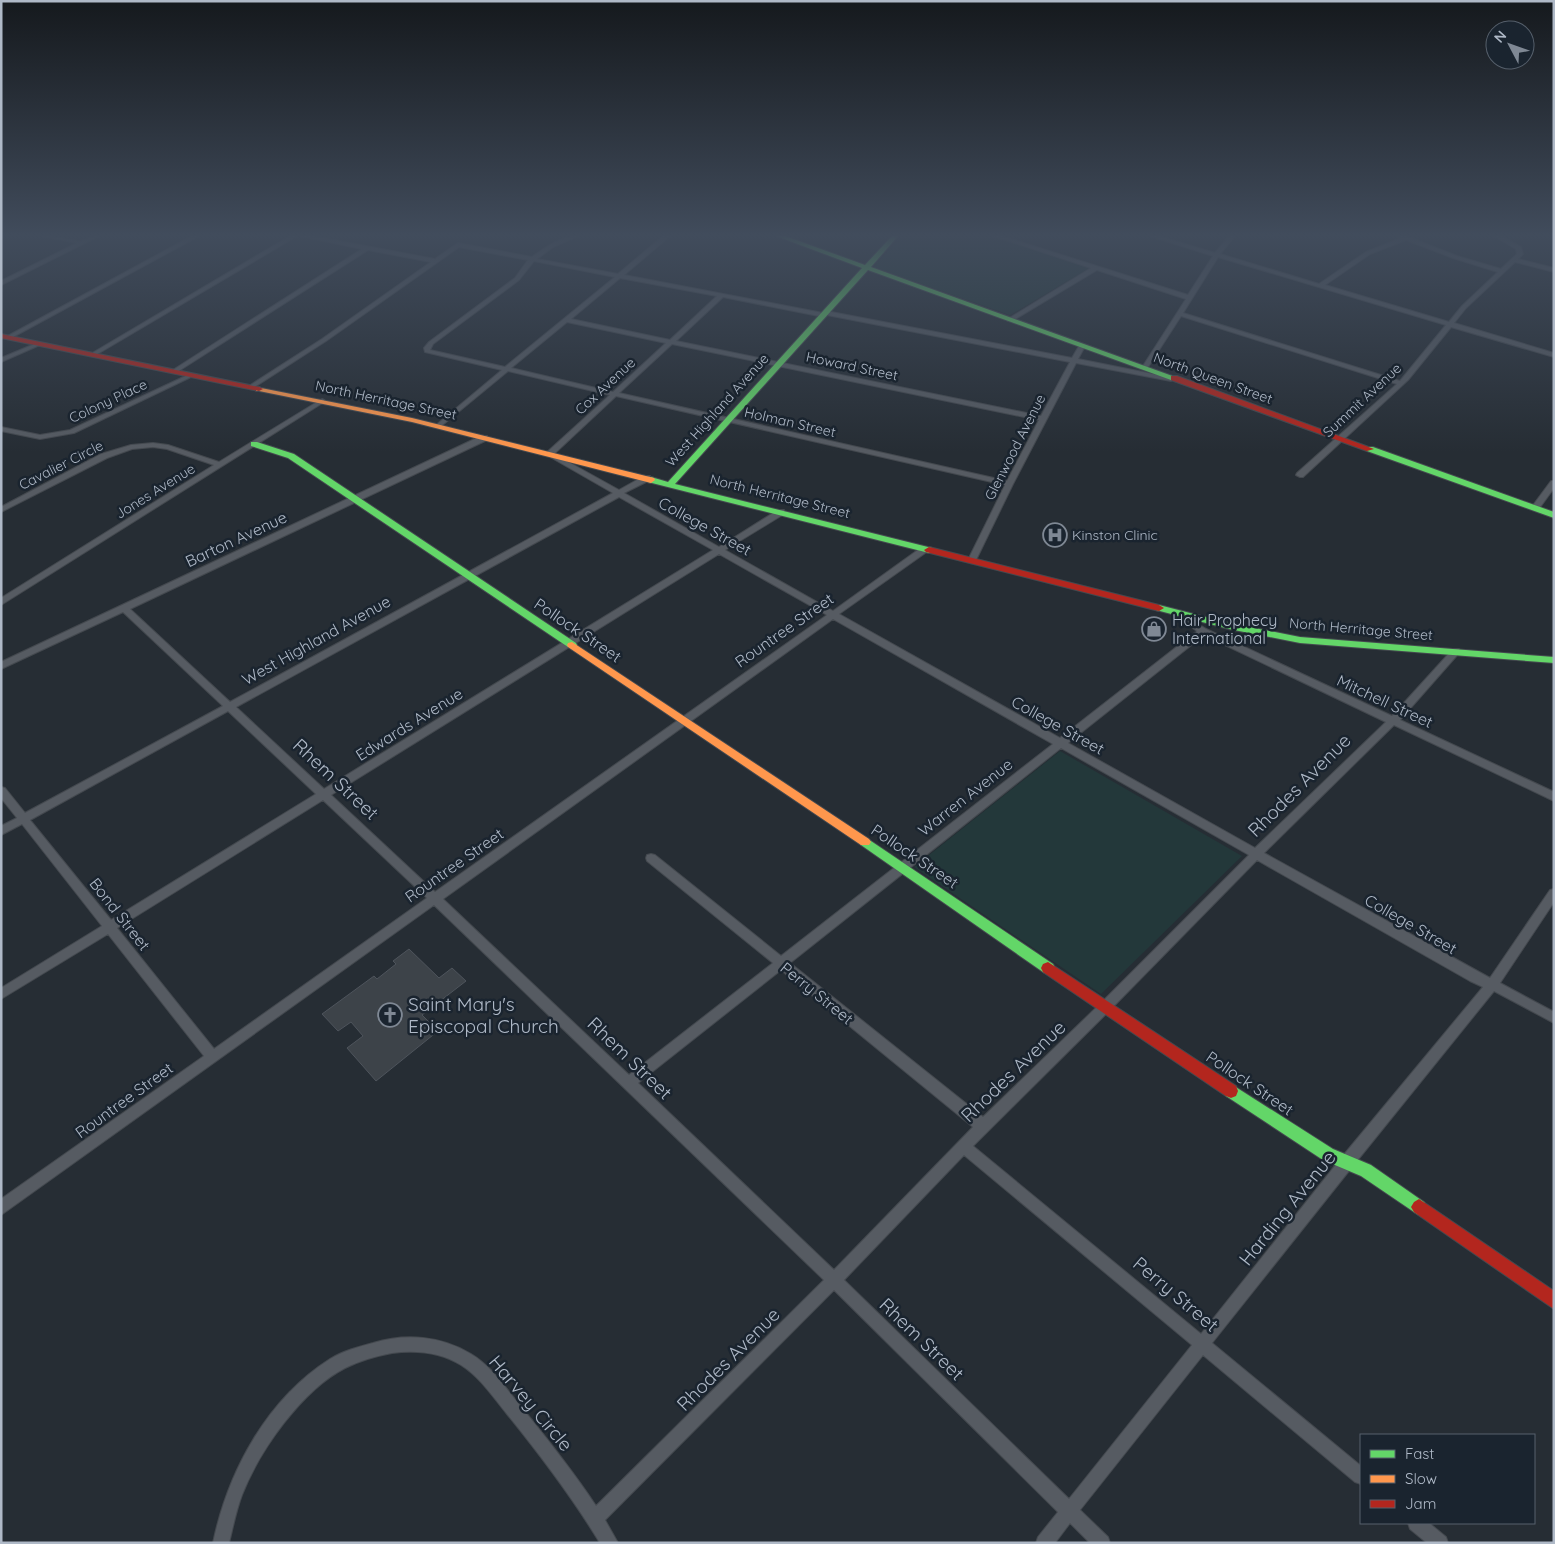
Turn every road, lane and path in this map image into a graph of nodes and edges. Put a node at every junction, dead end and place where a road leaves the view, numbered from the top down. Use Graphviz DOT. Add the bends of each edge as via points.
graph roads {
  1 [pos="58,308"];
  2 [pos="171,308"];
  3 [pos="273,308"];
  4 [pos="369,308"];
  5 [pos="477,308"];
  6 [pos="580,308"];
  7 [pos="708,308"];
  8 [pos="791,308"];
  9 [pos="830,308"];
  10 [pos="977,308"];
  11 [pos="1030,308"];
  12 [pos="1184,308"];
  13 [pos="1397,308"];
  14 [pos="1466,308"];
  15 [pos="825,314"];
  16 [pos="1180,314"];
  17 [pos="566,320"];
  18 [pos="1010,320"];
  19 [pos="1450,324"];
  20 [pos="5,336"];
  21 [pos="671,341"];
  22 [pos="39,344"];
  23 [pos="1082,346"];
  24 [pos="92,354"];
  25 [pos="1554,355"];
  26 [pos="1,360"];
  27 [pos="1074,360"];
  28 [pos="779,364"];
  29 [pos="1146,366"];
  30 [pos="507,369"];
  31 [pos="175,371"];
  32 [pos="192,375"];
  33 [pos="1171,379"];
  34 [pos="1401,384"];
  35 [pos="250,387"];
  36 [pos="615,394"];
  37 [pos="322,401"];
  38 [pos="1044,419"];
  39 [pos="727,420"];
  40 [pos="438,426"];
  41 [pos="1,429"];
  42 [pos="484,438"];
  43 [pos="1340,438"];
  44 [pos="254,444"];
  45 [pos="549,454"];
  46 [pos="220,465"];
  47 [pos="1300,475"];
  48 [pos="647,478"];
  49 [pos="1554,483"];
  50 [pos="670,484"];
  51 [pos="1009,484"];
  52 [pos="618,494"];
  53 [pos="355,499"];
  54 [pos="1535,508"];
  55 [pos="1,510"];
  56 [pos="781,512"];
  57 [pos="1554,515"];
  58 [pos="925,548"];
  59 [pos="717,550"];
  60 [pos="972,560"];
  61 [pos="469,576"];
  62 [pos="1,602"];
  63 [pos="124,608"];
  64 [pos="1178,614"];
  65 [pos="833,615"];
  66 [pos="1203,630"];
  67 [pos="569,643"];
  68 [pos="1456,651"];
  69 [pos="1554,660"];
  70 [pos="1,666"];
  71 [pos="229,706"];
  72 [pos="684,721"];
  73 [pos="1392,721"];
  74 [pos="1060,743"];
  75 [pos="1,791"];
  76 [pos="324,794"];
  77 [pos="1554,797"];
  78 [pos="24,819"];
  79 [pos="1,831"];
  80 [pos="1257,854"];
  81 [pos="651,858"];
  82 [pos="902,867"];
  83 [pos="1554,893"];
  84 [pos="435,899"];
  85 [pos="111,926"];
  86 [pos="780,963"];
  87 [pos="1492,985"];
  88 [pos="1,994"];
  89 [pos="1105,1006"];
  90 [pos="1554,1018"];
  91 [pos="213,1057"];
  92 [pos="629,1083"];
  93 [pos="983,1126"];
  94 [pos="963,1146"];
  95 [pos="1347,1162"];
  96 [pos="1,1208"];
  97 [pos="834,1280"];
  98 [pos="1554,1301"];
  99 [pos="1202,1343"];
  100 [pos="1360,1475"];
  101 [pos="1069,1510"];
  102 [pos="595,1518"];
  103 [pos="1417,1524"];
  104 [pos="221,1543"];
  105 [pos="610,1543"];
  106 [pos="1044,1543"];
  107 [pos="1102,1543"];
  108 [pos="1440,1543"];
  1 -- 20 [label="street"];
  2 -- 24 [label="street"];
  3 -- 31 [label="street"];
  4 -- 35 [label="street"];
  5 -- 30 [label="street, Holman Street" via="426,348 431,353"];
  6 -- 17 [label="street"];
  7 -- 21 [label="street, Cox Avenue"];
  8 -- 15 [label="street"];
  9 -- 15 [label="street, West Highland Avenue"];
  10 -- 18 [label="street, North Queen Street"];
  11 -- 18 [label="street"];
  12 -- 16 [label="street"];
  13 -- 19 [label="street"];
  14 -- 19 [label="street, Summit Avenue"];
  15 -- 27 [label="street"];
  15 -- 28 [label="street, West Highland Avenue"];
  16 -- 29 [label="street"];
  16 -- 34 [label="street"];
  17 -- 21 [label="street, Howard Street"];
  17 -- 30 [label="street"];
  18 -- 23 [label="street, North Queen Street"];
  19 -- 25 [label="street"];
  19 -- 34 [label="street, Summit Avenue"];
  20 -- 22 [label="street, North Herritage Street"];
  21 -- 28 [label="street, Howard Street"];
  21 -- 36 [label="street, Cox Avenue"];
  22 -- 24 [label="street, North Herritage Street"];
  22 -- 26 [label="street"];
  23 -- 27 [label="street, Glenwood Avenue"];
  23 -- 33 [label="street, North Queen Street"];
  24 -- 31 [label="street, North Herritage Street"];
  27 -- 33 [label="street"];
  27 -- 38 [label="street, Glenwood Avenue"];
  28 -- 38 [label="street, Howard Street"];
  28 -- 39 [label="street, West Highland Avenue"];
  30 -- 36 [label="street, Holman Street"];
  30 -- 40 [label="street"];
  31 -- 32 [label="street, North Herritage Street"];
  32 -- 35 [label="street, North Herritage Street"];
  32 -- 41 [label="street, Colony Place" via="72,432 40,437"];
  33 -- 43 [label="street, North Queen Street"];
  34 -- 43 [label="street, Summit Avenue"];
  35 -- 37 [label="street, North Herritage Street"];
  36 -- 39 [label="street, Holman Street"];
  36 -- 45 [label="street, Cox Avenue"];
  37 -- 40 [label="street, North Herritage Street"];
  37 -- 44 [label="street, Jones Avenue"];
  38 -- 51 [label="street, Glenwood Avenue"];
  39 -- 50 [label="street, West Highland Avenue"];
  39 -- 51 [label="street, Holman Street"];
  40 -- 42 [label="street, North Herritage Street"];
  42 -- 45 [label="street, North Herritage Street"];
  42 -- 53 [label="street, Barton Avenue"];
  43 -- 47 [label="street, Summit Avenue"];
  43 -- 54 [label="street, North Queen Street"];
  44 -- 46 [label="street, Jones Avenue"];
  44 -- 53 [label="street, Pollock Street" via="291,456"];
  45 -- 48 [label="street, North Herritage Street"];
  45 -- 52 [label="street, College Street"];
  46 -- 55 [label="street, Cavalier Circle" via="168,447 132,447 104,456"];
  46 -- 62 [label="street, Jones Avenue"];
  48 -- 50 [label="street, North Herritage Street"];
  48 -- 52 [label="street, West Highland Avenue"];
  49 -- 54 [label="street"];
  50 -- 56 [label="street, North Herritage Street"];
  51 -- 60 [label="street, Glenwood Avenue"];
  52 -- 59 [label="street, College Street"];
  52 -- 61 [label="street, West Highland Avenue"];
  53 -- 61 [label="street, Pollock Street"];
  53 -- 63 [label="street, Barton Avenue"];
  54 -- 57 [label="street, North Queen Street"];
  56 -- 58 [label="street, North Herritage Street"];
  56 -- 59 [label="street, Edwards Avenue"];
  58 -- 60 [label="street, North Herritage Street"];
  58 -- 65 [label="street, Rountree Street"];
  59 -- 65 [label="street, College Street"];
  59 -- 67 [label="street, Edwards Avenue"];
  60 -- 64 [label="street, North Herritage Street"];
  61 -- 67 [label="street, Pollock Street"];
  61 -- 71 [label="street, West Highland Avenue"];
  63 -- 70 [label="street, Barton Avenue"];
  63 -- 71 [label="street, Rhem Street"];
  64 -- 66 [label="street"];
  64 -- 68 [label="street, North Herritage Street" via="1300,640"];
  65 -- 72 [label="street, Rountree Street"];
  65 -- 74 [label="street, College Street"];
  66 -- 73 [label="street, Mitchell Street"];
  66 -- 74 [label="street, Warren Avenue"];
  67 -- 72 [label="street, Pollock Street"];
  67 -- 76 [label="street, Edwards Avenue"];
  68 -- 69 [label="street, North Herritage Street"];
  68 -- 73 [label="street, Rhodes Avenue"];
  71 -- 76 [label="street, Rhem Street"];
  71 -- 78 [label="street, West Highland Avenue"];
  72 -- 82 [label="street, Pollock Street"];
  72 -- 84 [label="street, Rountree Street"];
  73 -- 77 [label="street, Mitchell Street"];
  73 -- 80 [label="street, Rhodes Avenue"];
  74 -- 80 [label="street, College Street"];
  74 -- 82 [label="street, Warren Avenue"];
  75 -- 78 [label="street, Bond Street"];
  76 -- 84 [label="street, Rhem Street"];
  76 -- 85 [label="street, Edwards Avenue"];
  78 -- 79 [label="street, West Highland Avenue"];
  78 -- 85 [label="street, Bond Street"];
  80 -- 87 [label="street, College Street"];
  80 -- 89 [label="street, Rhodes Avenue"];
  81 -- 86 [label="street, Perry Street"];
  82 -- 86 [label="street, Warren Avenue"];
  82 -- 89 [label="street, Pollock Street"];
  83 -- 87 [label="street, Harding Avenue"];
  84 -- 91 [label="street, Rountree Street"];
  84 -- 92 [label="street, Rhem Street"];
  85 -- 88 [label="street, Edwards Avenue"];
  85 -- 91 [label="street, Bond Street"];
  86 -- 92 [label="street, Warren Avenue"];
  86 -- 93 [label="street, Perry Street"];
  87 -- 90 [label="street, College Street"];
  87 -- 95 [label="street, Harding Avenue"];
  89 -- 93 [label="street, Rhodes Avenue"];
  89 -- 95 [label="street, Pollock Street" via="1328,1155"];
  91 -- 96 [label="street, Rountree Street"];
  92 -- 97 [label="street, Rhem Street"];
  93 -- 94 [label="street, Rhodes Avenue"];
  94 -- 97 [label="street, Rhodes Avenue"];
  94 -- 99 [label="street, Perry Street"];
  95 -- 98 [label="street, Pollock Street" via="1366,1170"];
  95 -- 99 [label="street, Harding Avenue"];
  97 -- 101 [label="street, Rhem Street"];
  97 -- 102 [label="street, Rhodes Avenue"];
  99 -- 100 [label="street, Perry Street"];
  99 -- 101 [label="street, Harding Avenue"];
  101 -- 106 [label="street, Harding Avenue"];
  101 -- 107 [label="street, Rhem Street"];
  102 -- 104 [label="street, Harvey Circle" via="541,1442 488,1378 457,1354 425,1345 403,1344 370,1351 336,1364 318,1377 280,1416 259,1445 237,1487"];
  102 -- 105 [label="street, Harvey Circle"];
  103 -- 108 [label="street"];
}
